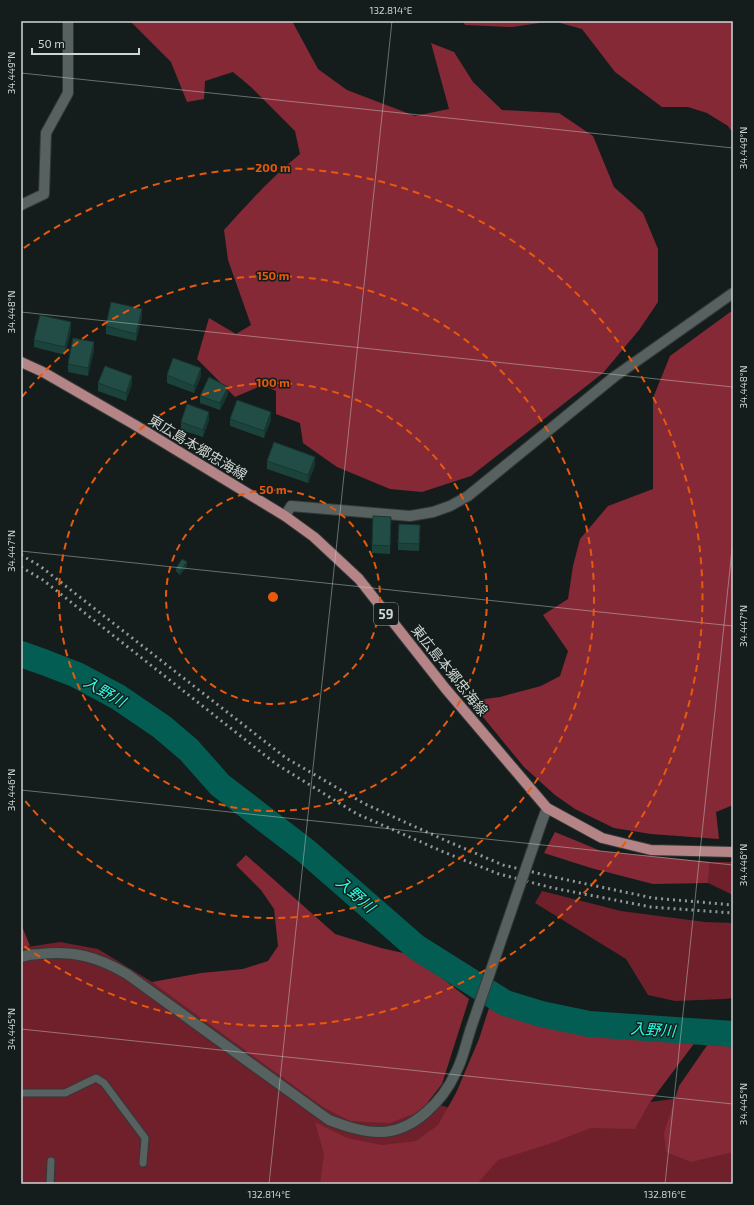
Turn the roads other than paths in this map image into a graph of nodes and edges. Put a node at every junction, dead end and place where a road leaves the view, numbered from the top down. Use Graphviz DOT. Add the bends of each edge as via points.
graph roads {
  1 [pos="68,21"];
  2 [pos="21,205"];
  3 [pos="733,293"];
  4 [pos="21,362"];
  5 [pos="285,516"];
  6 [pos="547,808"];
  7 [pos="733,852"];
  8 [pos="21,956"];
  9 [pos="21,1093"];
  10 [pos="51,1161"];
  11 [pos="143,1163"];
  12 [pos="50,1184"];
  1 -- 2 [label="street" via="68,93 46,133 44,194"];
  3 -- 5 [label="street" via="614,377 468,496 450,506 410,516 291,506"];
  4 -- 5 [label="main road, 東広島本郷忠海線 / 59" via="43,372"];
  5 -- 6 [label="main road, 東広島本郷忠海線 / 59" via="314,537 359,579 444,688"];
  6 -- 7 [label="main road, 東広島本郷忠海線 / 59" via="602,838 651,850"];
  6 -- 8 [label="street, bridge" via="456,1072 441,1097 424,1115 403,1128 380,1132 344,1126 329,1120 127,974 109,964 83,955 65,953"];
  9 -- 11 [label="lane" via="65,1093 96,1078 104,1083 145,1138"];
  10 -- 12 [label="lane"];
}
